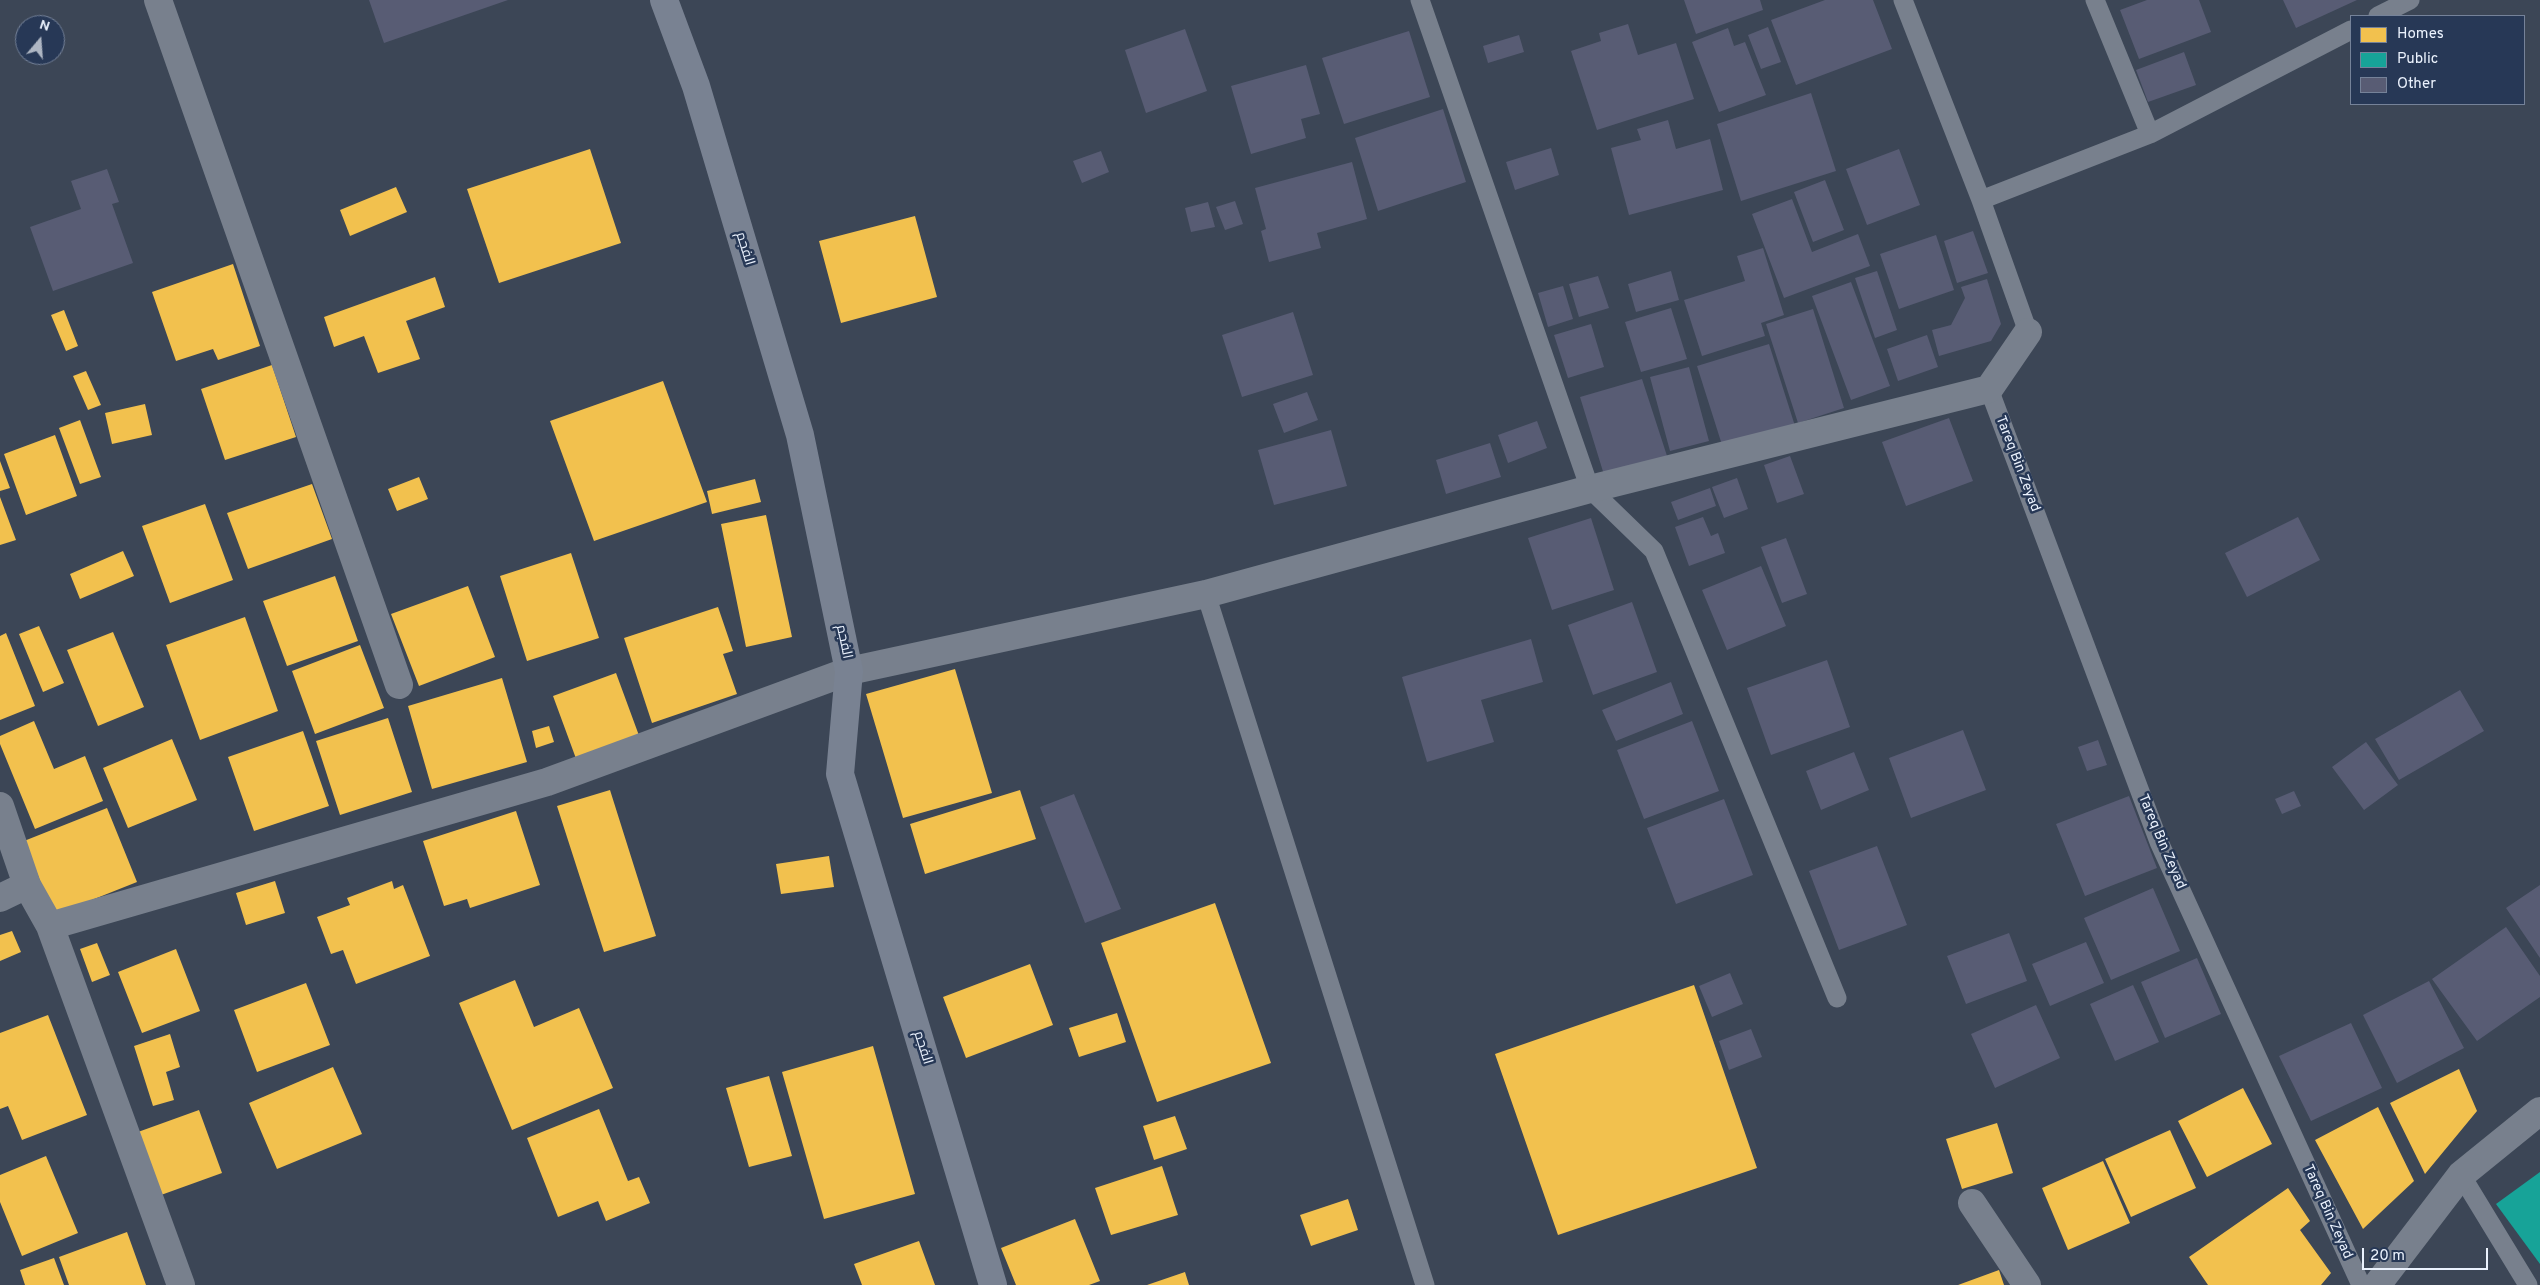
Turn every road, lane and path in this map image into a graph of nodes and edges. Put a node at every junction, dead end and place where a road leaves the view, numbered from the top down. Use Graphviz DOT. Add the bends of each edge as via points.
graph roads {
  1 [pos="158,0"];
  2 [pos="664,0"];
  3 [pos="1420,0"];
  4 [pos="1903,0"];
  5 [pos="2095,0"];
  6 [pos="2410,0"];
  7 [pos="2380,15"];
  8 [pos="2350,31"];
  9 [pos="2150,134"];
  10 [pos="1981,200"];
  11 [pos="2028,332"];
  12 [pos="1989,389"];
  13 [pos="1590,489"];
  14 [pos="1206,594"];
  15 [pos="849,671"];
  16 [pos="399,685"];
  17 [pos="0,806"];
  18 [pos="27,885"];
  19 [pos="0,898"];
  20 [pos="50,926"];
  21 [pos="1837,998"];
  22 [pos="2540,1111"];
  23 [pos="2462,1175"];
  24 [pos="1972,1203"];
  25 [pos="181,1285"];
  26 [pos="993,1285"];
  27 [pos="1425,1285"];
  28 [pos="2027,1285"];
  29 [pos="2361,1285"];
  30 [pos="2378,1285"];
  31 [pos="2528,1285"];
  1 -- 16 [label="street"];
  2 -- 15 [label="main road, الفجم" via="696,86 800,435"];
  3 -- 13 [label="lane"];
  4 -- 10 [label="lane"];
  5 -- 9 [label="lane"];
  6 -- 7 [label="lane"];
  8 -- 9 [label="lane"];
  9 -- 10 [label="lane"];
  10 -- 11 [label="lane"];
  11 -- 12 [label="street"];
  12 -- 13 [label="street"];
  12 -- 29 [label="lane, Tareq Bin Zeyad" via="2159,842"];
  13 -- 14 [label="street"];
  13 -- 21 [label="lane" via="1654,551"];
  14 -- 15 [label="street"];
  14 -- 27 [label="lane"];
  15 -- 20 [label="street" via="547,782"];
  15 -- 26 [label="main road, الفجم" via="840,774"];
  17 -- 18 [label="street"];
  18 -- 19 [label="street"];
  18 -- 20 [label="street"];
  20 -- 25 [label="street"];
  22 -- 23 [label="street"];
  23 -- 30 [label="street"];
  23 -- 31 [label="lane"];
  24 -- 28 [label="street"];
}
